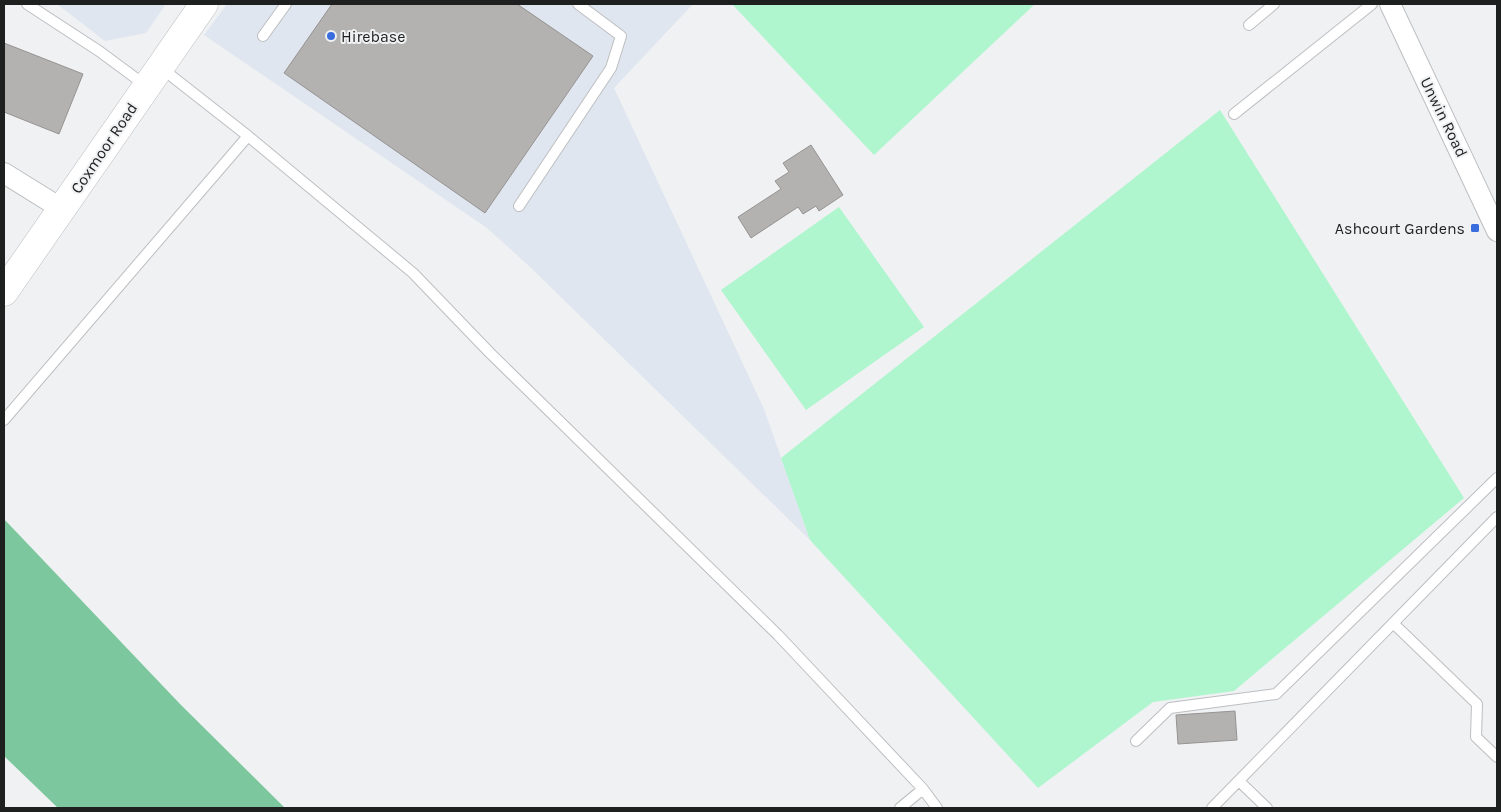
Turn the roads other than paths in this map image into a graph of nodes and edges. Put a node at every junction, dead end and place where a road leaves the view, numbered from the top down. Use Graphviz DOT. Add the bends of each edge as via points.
graph roads {
  1 [pos="27,4"];
  2 [pos="204,4"];
  3 [pos="286,4"];
  4 [pos="578,4"];
  5 [pos="1274,4"];
  6 [pos="1372,4"];
  7 [pos="1390,4"];
  8 [pos="1249,25"];
  9 [pos="263,36"];
  10 [pos="153,76"];
  11 [pos="1234,114"];
  12 [pos="248,136"];
  13 [pos="4,174"];
  14 [pos="520,206"];
  15 [pos="62,210"];
  16 [pos="1497,231"];
  17 [pos="4,292"];
  18 [pos="4,420"];
  19 [pos="1497,478"];
  20 [pos="1497,517"];
  21 [pos="1393,623"];
  22 [pos="1136,741"];
  23 [pos="1497,757"];
  24 [pos="1239,781"];
  25 [pos="924,789"];
  26 [pos="900,808"];
  27 [pos="937,808"];
  28 [pos="1212,808"];
  29 [pos="1267,808"];
  1 -- 10 [label="lane" via="99,51"];
  2 -- 10 [label="street, Coxmoor Road"];
  3 -- 9 [label="lane"];
  4 -- 14 [label="lane" via="621,36 611,68"];
  5 -- 8 [label="lane"];
  6 -- 11 [label="lane"];
  7 -- 16 [label="street, Unwin Road"];
  10 -- 12 [label="lane"];
  10 -- 15 [label="street, Coxmoor Road"];
  12 -- 18 [label="lane"];
  12 -- 25 [label="lane" via="413,273 490,353 778,634"];
  13 -- 15 [label="street"];
  15 -- 17 [label="street, Coxmoor Road"];
  19 -- 22 [label="lane" via="1276,694 1170,708"];
  20 -- 21 [label="lane"];
  21 -- 23 [label="lane" via="1477,704 1476,737"];
  21 -- 24 [label="lane"];
  24 -- 28 [label="lane"];
  24 -- 29 [label="lane"];
  25 -- 26 [label="lane"];
  25 -- 27 [label="lane"];
}
